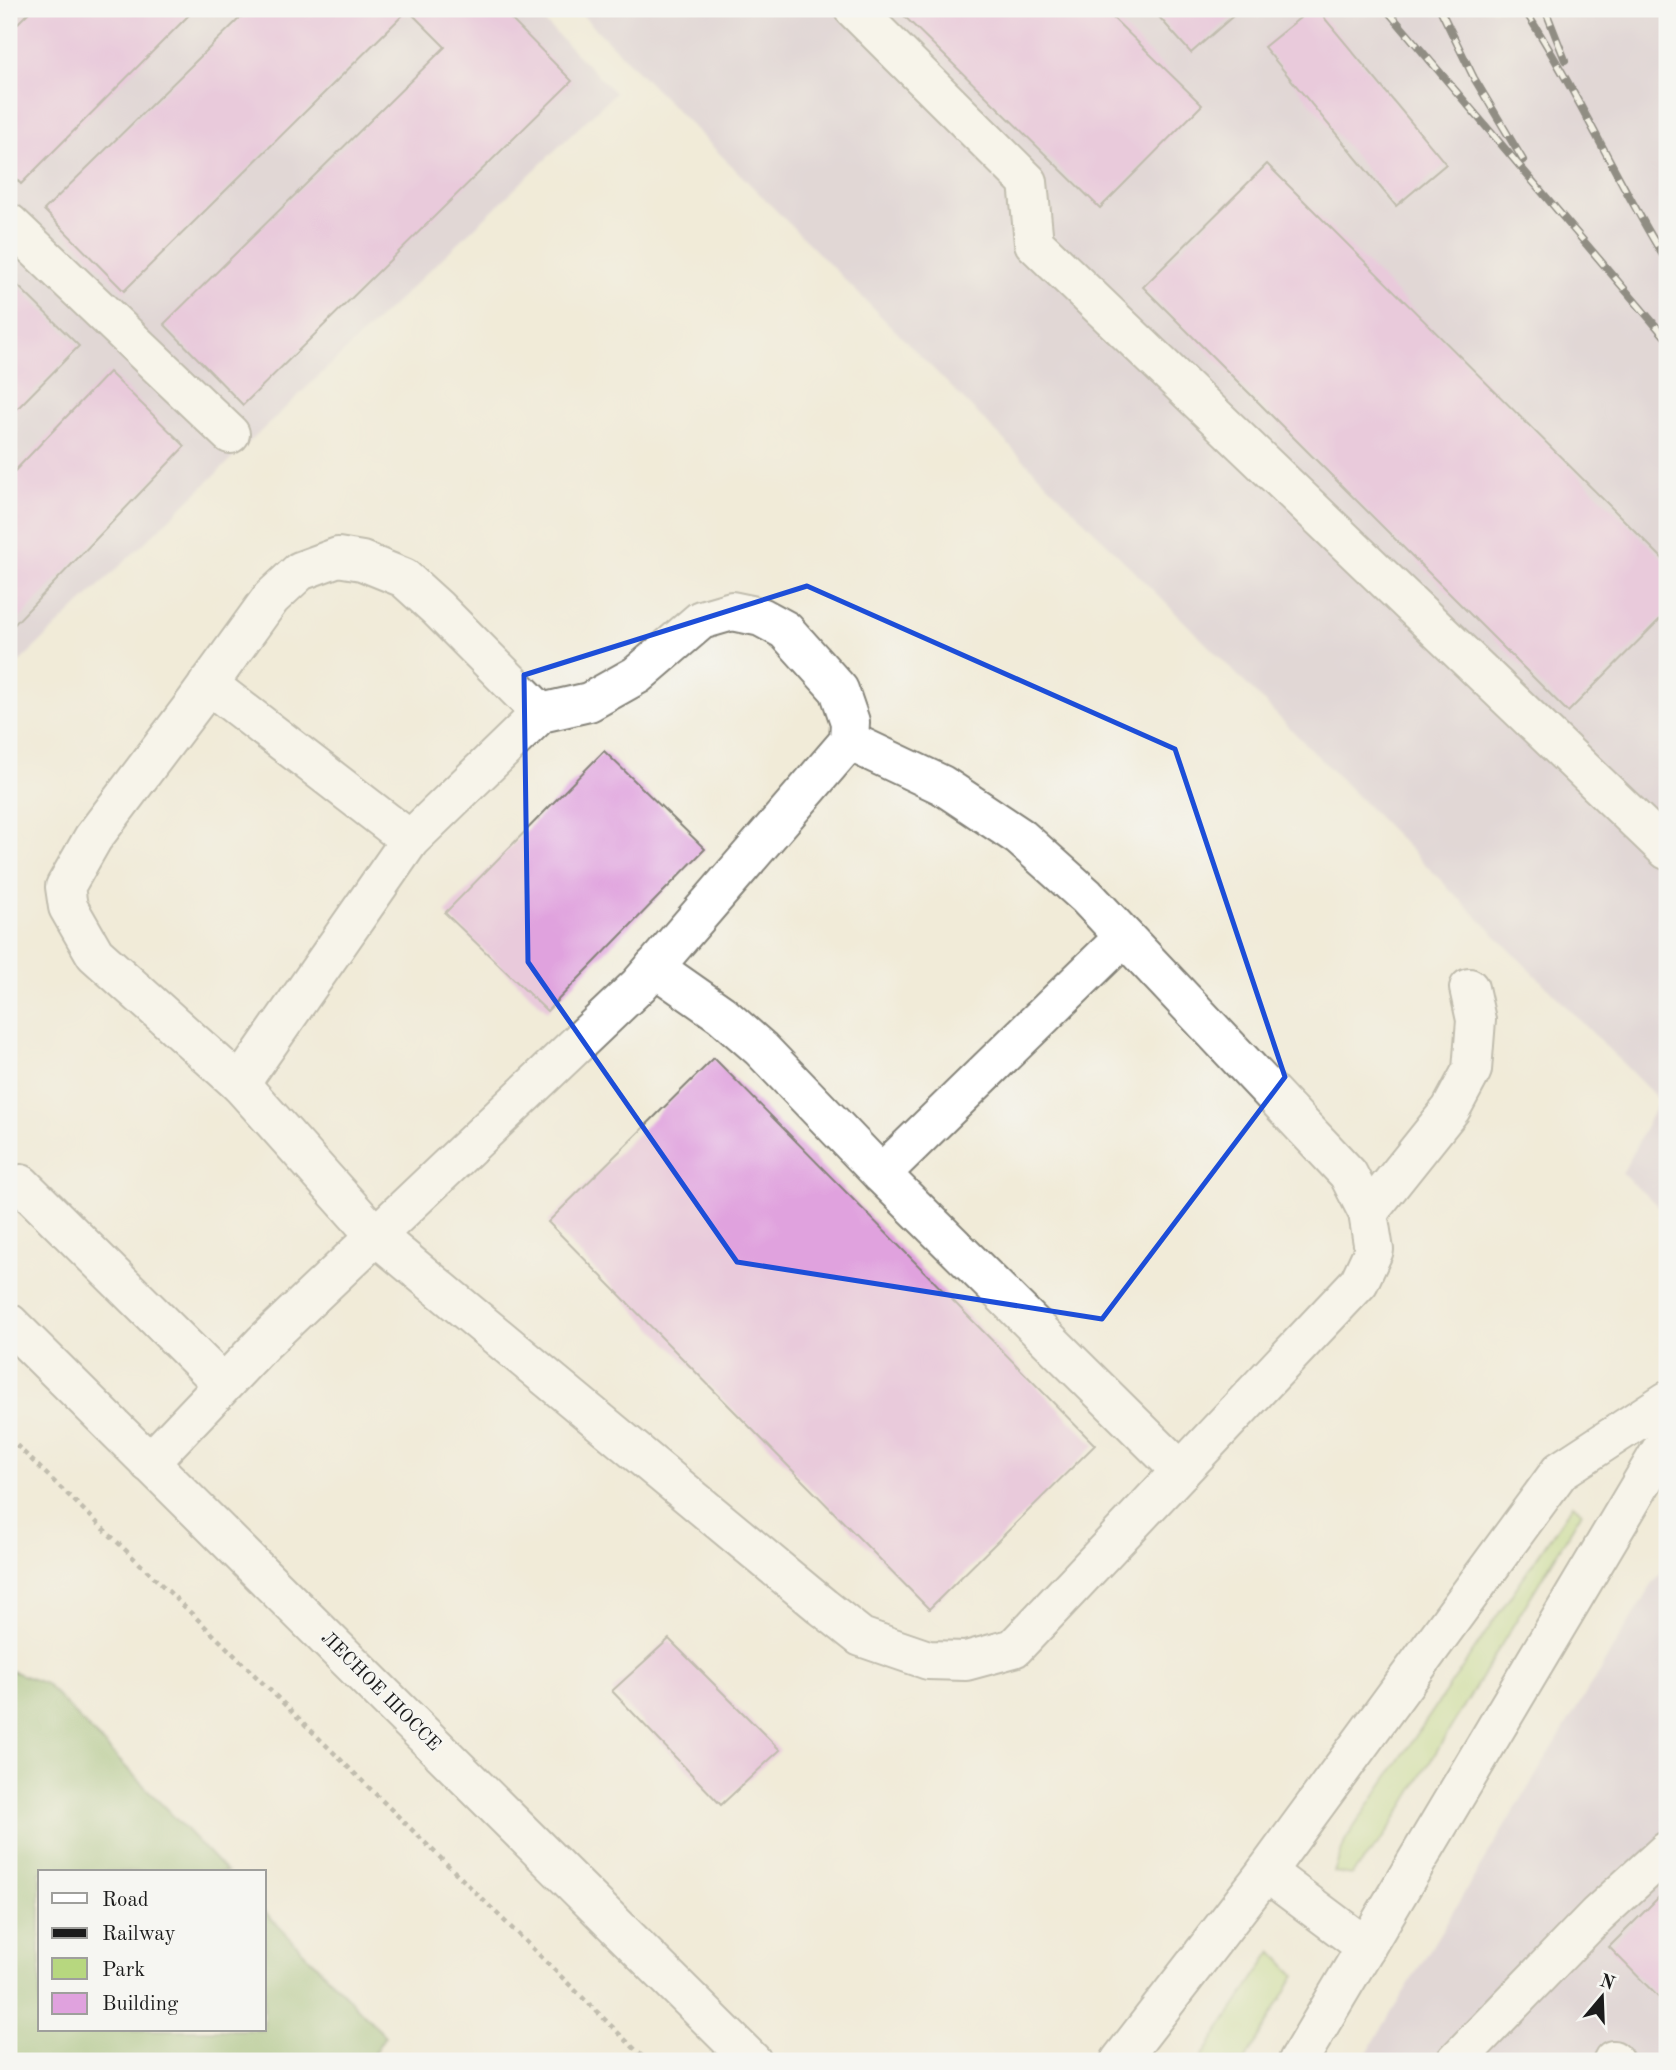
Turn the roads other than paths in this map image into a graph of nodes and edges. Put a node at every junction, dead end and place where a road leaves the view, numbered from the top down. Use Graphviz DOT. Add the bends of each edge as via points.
graph roads {
  1 [pos="854,9"];
  2 [pos="9,223"];
  3 [pos="230,434"];
  4 [pos="208,684"];
  5 [pos="541,713"];
  6 [pos="849,741"];
  7 [pos="410,840"];
  8 [pos="1667,850"];
  9 [pos="1124,937"];
  10 [pos="654,967"];
  11 [pos="1469,988"];
  12 [pos="240,1084"];
  13 [pos="881,1174"];
  14 [pos="21,1184"];
  15 [pos="1368,1213"];
  16 [pos="375,1235"];
  17 [pos="9,1323"];
  18 [pos="223,1384"];
  19 [pos="1667,1401"];
  20 [pos="1667,1440"];
  21 [pos="149,1463"];
  22 [pos="1181,1471"];
  23 [pos="1667,1851"];
  24 [pos="1266,1872"];
  25 [pos="1366,1947"];
  26 [pos="752,2061"];
  27 [pos="1120,2061"];
  28 [pos="1298,2061"];
  29 [pos="1456,2061"];
  1 -- 8 [label="street" via="1028,182 1034,243"];
  2 -- 3 [label="street"];
  4 -- 5 [label="street" via="271,598 300,571 338,557 404,578"];
  4 -- 7 [label="street"];
  4 -- 12 [label="street" via="93,838 65,887 68,907 95,954"];
  5 -- 6 [label="street" via="589,702 636,675 701,620 732,611 761,617 785,630 839,690 850,722"];
  5 -- 7 [label="street"];
  6 -- 9 [label="street" via="942,785 1020,836"];
  6 -- 10 [label="street"];
  7 -- 12 [label="street"];
  9 -- 13 [label="street"];
  9 -- 15 [label="street" via="1348,1174"];
  10 -- 13 [label="street" via="761,1049"];
  10 -- 16 [label="street"];
  11 -- 15 [label="street" via="1476,1020 1472,1070 1451,1109"];
  12 -- 16 [label="street"];
  13 -- 22 [label="street"];
  14 -- 18 [label="street"];
  15 -- 22 [label="street" via="1374,1250 1359,1282"];
  16 -- 18 [label="street"];
  16 -- 22 [label="street" via="861,1637 928,1660 966,1661 1014,1648"];
  17 -- 21 [label="street, ЛЕСНОЕ ШОССЕ"];
  18 -- 21 [label="street"];
  19 -- 24 [label="street" via="1560,1471"];
  20 -- 25 [label="street"];
  21 -- 26 [label="street, ЛЕСНОЕ ШОССЕ"];
  23 -- 29 [label="street" via="1597,1915"];
  24 -- 25 [label="street"];
  24 -- 27 [label="street"];
  25 -- 28 [label="street"];
}
